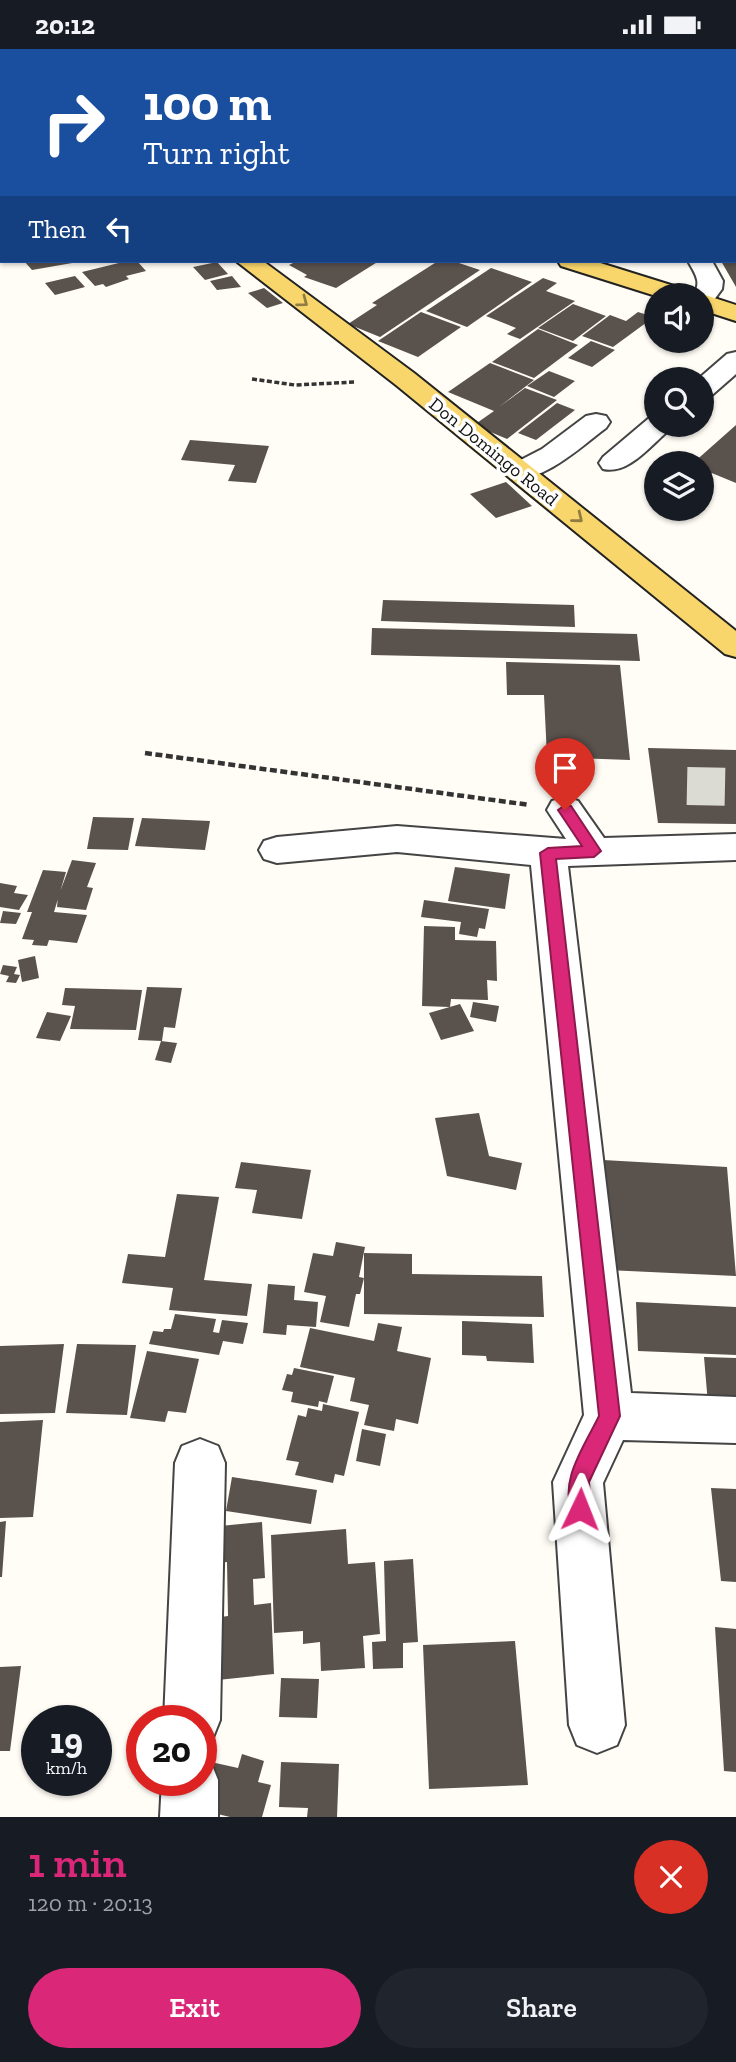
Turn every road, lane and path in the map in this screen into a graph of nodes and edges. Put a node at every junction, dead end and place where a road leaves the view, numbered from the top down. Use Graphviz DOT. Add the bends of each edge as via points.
graph roads {
  1 [pos="251,263"];
  2 [pos="576,263"];
  3 [pos="701,263"];
  4 [pos="711,283"];
  5 [pos="644,284"];
  6 [pos="714,305"];
  7 [pos="736,313"];
  8 [pos="736,360"];
  9 [pos="252,379"];
  10 [pos="405,379"];
  11 [pos="714,379"];
  12 [pos="596,422"];
  13 [pos="644,437"];
  14 [pos="613,463"];
  15 [pos="521,471"];
  16 [pos="736,647"];
  17 [pos="145,753"];
  18 [pos="565,810"];
  19 [pos="736,847"];
  20 [pos="277,850"];
  21 [pos="594,851"];
  22 [pos="548,853"];
  23 [pos="610,1416"];
  24 [pos="736,1420"];
  25 [pos="200,1464"];
  26 [pos="192,1705"];
  27 [pos="597,1725"];
  28 [pos="190,1796"];
  29 [pos="189,1817"];
  1 -- 10 [label="main road, Don Domingo Road, one-way"];
  2 -- 5 [label="main road"];
  3 -- 4 [label="street"];
  6 -- 7 [label="main road"];
  8 -- 11 [label="street"];
  9 -- 10 [label="path" via="295,385"];
  10 -- 15 [label="main road, Don Domingo Road"];
  12 -- 15 [label="street" via="552,455"];
  13 -- 14 [label="street"];
  15 -- 16 [label="main road, Don Domingo Road, one-way"];
  17 -- 18 [label="path"];
  18 -- 21 [label="street"];
  19 -- 21 [label="street"];
  20 -- 22 [label="street" via="397,839"];
  21 -- 22 [label="street"];
  22 -- 23 [label="street"];
  23 -- 24 [label="street"];
  23 -- 27 [label="street" via="578,1482"];
  25 -- 26 [label="street"];
  28 -- 29 [label="street"];
}
